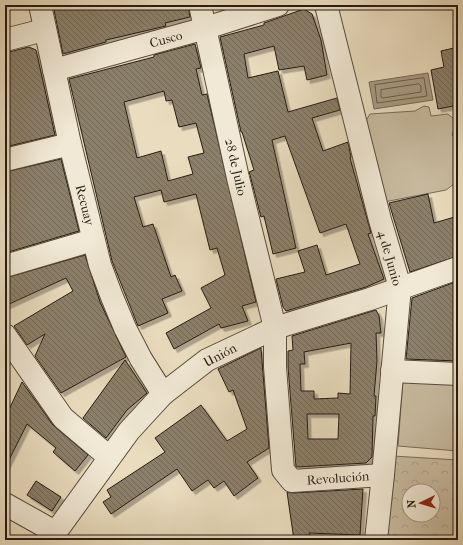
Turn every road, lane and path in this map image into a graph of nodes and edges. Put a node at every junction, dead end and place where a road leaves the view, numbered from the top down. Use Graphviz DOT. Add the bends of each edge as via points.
graph roads {
  1 [pos="40,5"];
  2 [pos="200,5"];
  3 [pos="278,5"];
  4 [pos="326,5"];
  5 [pos="206,28"];
  6 [pos="44,30"];
  7 [pos="5,40"];
  8 [pos="54,70"];
  9 [pos="70,144"];
  10 [pos="5,160"];
  11 [pos="93,240"];
  12 [pos="5,266"];
  13 [pos="458,268"];
  14 [pos="400,287"];
  15 [pos="275,328"];
  16 [pos="5,335"];
  17 [pos="392,371"];
  18 [pos="458,374"];
  19 [pos="163,394"];
  20 [pos="109,457"];
  21 [pos="384,475"];
  22 [pos="292,481"];
  23 [pos="5,504"];
  24 [pos="53,536"];
  25 [pos="376,540"];
  1 -- 6 [label="street, Recuay"];
  2 -- 5 [label="street, 28 de Julio"];
  3 -- 5 [label="street, Cusco"];
  4 -- 14 [label="street, 4 de Junio" via="380,220"];
  5 -- 8 [label="street, Cusco"];
  5 -- 15 [label="street, 28 de Julio" via="238,178"];
  6 -- 7 [label="street"];
  6 -- 8 [label="street, Recuay"];
  8 -- 9 [label="street, Recuay"];
  9 -- 10 [label="street"];
  9 -- 11 [label="street, Recuay"];
  11 -- 12 [label="street"];
  11 -- 19 [label="street, Recuay" via="125,328"];
  13 -- 14 [label="street, Unión"];
  14 -- 15 [label="street, Unión" via="370,300"];
  14 -- 17 [label="street, 4 de Junio"];
  15 -- 19 [label="street, Unión" via="207,360"];
  15 -- 22 [label="street, 28 de Julio" via="281,465 284,474"];
  16 -- 20 [label="street" via="63,418"];
  17 -- 18 [label="street"];
  17 -- 21 [label="street, 4 de Junio"];
  19 -- 20 [label="street, Unión" via="128,431"];
  20 -- 24 [label="street, Unión"];
  21 -- 22 [label="street, Revolución"];
  21 -- 25 [label="street, 4 de Junio"];
  23 -- 24 [label="street"];
}
